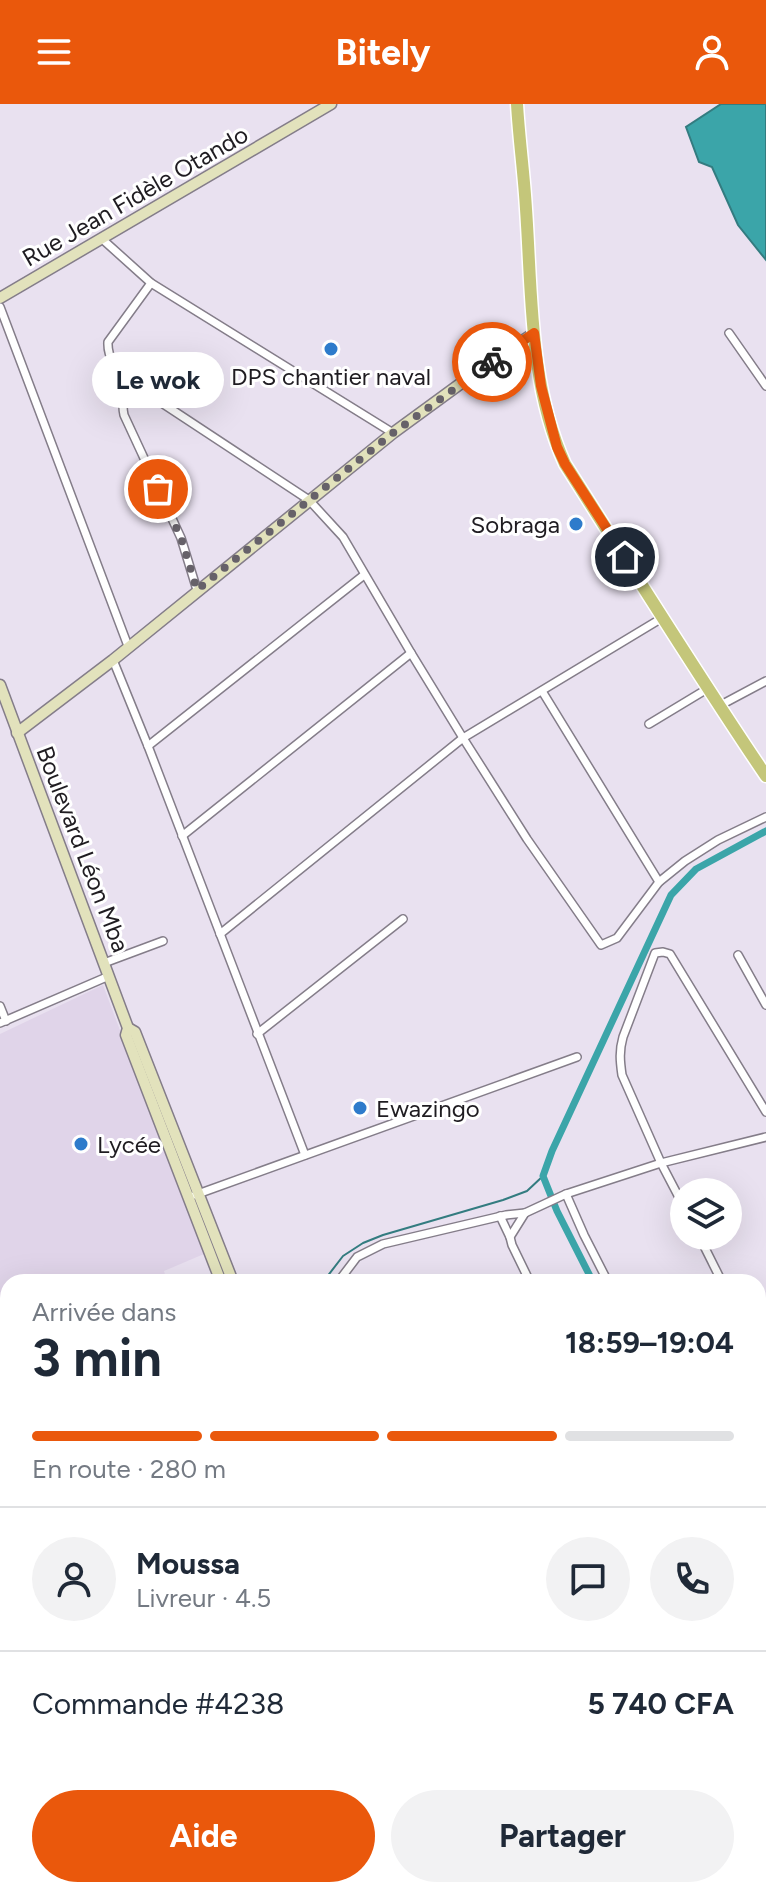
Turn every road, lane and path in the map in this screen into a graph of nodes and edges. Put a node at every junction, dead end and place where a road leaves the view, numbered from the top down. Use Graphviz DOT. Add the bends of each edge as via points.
graph roads {
  1 [pos="331,104"];
  2 [pos="517,104"];
  3 [pos="101,238"];
  4 [pos="151,283"];
  5 [pos="0,298"];
  6 [pos="0,307"];
  7 [pos="534,333"];
  8 [pos="729,333"];
  9 [pos="133,384"];
  10 [pos="766,386"];
  11 [pos="393,433"];
  12 [pos="309,500"];
  13 [pos="364,575"];
  14 [pos="197,590"];
  15 [pos="662,618"];
  16 [pos="128,646"];
  17 [pos="411,653"];
  18 [pos="113,660"];
  19 [pos="766,681"];
  20 [pos="0,685"];
  21 [pos="707,689"];
  22 [pos="542,691"];
  23 [pos="719,706"];
  24 [pos="649,724"];
  25 [pos="17,733"];
  26 [pos="463,738"];
  27 [pos="148,746"];
  28 [pos="766,776"];
  29 [pos="766,817"];
  30 [pos="182,836"];
  31 [pos="659,882"];
  32 [pos="403,919"];
  33 [pos="220,934"];
  34 [pos="163,941"];
  35 [pos="738,955"];
  36 [pos="104,963"];
  37 [pos="109,976"];
  38 [pos="766,1005"];
  39 [pos="0,1006"];
  40 [pos="3,1022"];
  41 [pos="128,1028"];
  42 [pos="257,1034"];
  43 [pos="577,1057"];
  44 [pos="766,1112"];
  45 [pos="766,1137"];
  46 [pos="305,1155"];
  47 [pos="661,1163"];
  48 [pos="670,1180"];
  49 [pos="199,1194"];
  50 [pos="563,1195"];
  51 [pos="188,1198"];
  52 [pos="525,1213"];
  53 [pos="500,1216"];
  54 [pos="510,1237"];
  55 [pos="706,1250"];
  56 [pos="218,1274"];
  57 [pos="230,1274"];
  58 [pos="344,1274"];
  59 [pos="526,1274"];
  60 [pos="604,1274"];
  61 [pos="718,1274"];
  1 -- 3 [label="street, Rue Jean Fidèle Otando"];
  2 -- 7 [label="main road"];
  3 -- 4 [label="street"];
  3 -- 5 [label="street, Rue Jean Fidèle Otando"];
  4 -- 9 [label="street" via="108,342 110,360"];
  4 -- 11 [label="street"];
  6 -- 16 [label="street"];
  7 -- 11 [label="street"];
  7 -- 15 [label="main road" via="557,447"];
  8 -- 10 [label="street"];
  9 -- 12 [label="street"];
  9 -- 14 [label="street" via="124,397 124,415 181,538"];
  11 -- 12 [label="street"];
  12 -- 13 [label="street" via="343,537"];
  12 -- 14 [label="street"];
  13 -- 17 [label="street"];
  13 -- 27 [label="street"];
  14 -- 16 [label="street"];
  15 -- 21 [label="main road"];
  15 -- 22 [label="street"];
  16 -- 18 [label="street"];
  17 -- 26 [label="street"];
  17 -- 30 [label="street"];
  18 -- 25 [label="street"];
  18 -- 27 [label="street"];
  19 -- 23 [label="street"];
  20 -- 25 [label="street, Boulevard Léon Mba"];
  21 -- 23 [label="main road"];
  21 -- 24 [label="street"];
  22 -- 26 [label="street"];
  22 -- 31 [label="street"];
  23 -- 28 [label="main road"];
  25 -- 36 [label="street, Boulevard Léon Mba"];
  26 -- 31 [label="street" via="601,945 617,938"];
  26 -- 33 [label="street"];
  27 -- 30 [label="street"];
  29 -- 31 [label="street" via="707,847"];
  30 -- 33 [label="street"];
  32 -- 42 [label="street"];
  33 -- 42 [label="street"];
  34 -- 36 [label="street"];
  35 -- 38 [label="street"];
  36 -- 37 [label="street, Boulevard Léon Mba"];
  37 -- 40 [label="street"];
  37 -- 41 [label="street, Boulevard Léon Mba"];
  39 -- 40 [label="street"];
  41 -- 49 [label="street, Boulevard Léon Mba" via="135,1032"];
  41 -- 51 [label="street, Boulevard Léon Mba" via="126,1035"];
  42 -- 46 [label="street"];
  43 -- 46 [label="street"];
  44 -- 47 [label="street" via="670,954 655,953 620,1050 622,1075"];
  45 -- 47 [label="street"];
  46 -- 49 [label="street"];
  47 -- 48 [label="street"];
  47 -- 50 [label="street"];
  49 -- 51 [label="street"];
  49 -- 57 [label="street, Boulevard Léon Mba"];
  50 -- 52 [label="street"];
  50 -- 60 [label="street"];
  51 -- 56 [label="street, Boulevard Léon Mba"];
  52 -- 53 [label="street"];
  52 -- 54 [label="street"];
  53 -- 54 [label="street"];
  53 -- 58 [label="street" via="383,1244 357,1257"];
  54 -- 59 [label="street"];
  55 -- 61 [label="street"];
}
